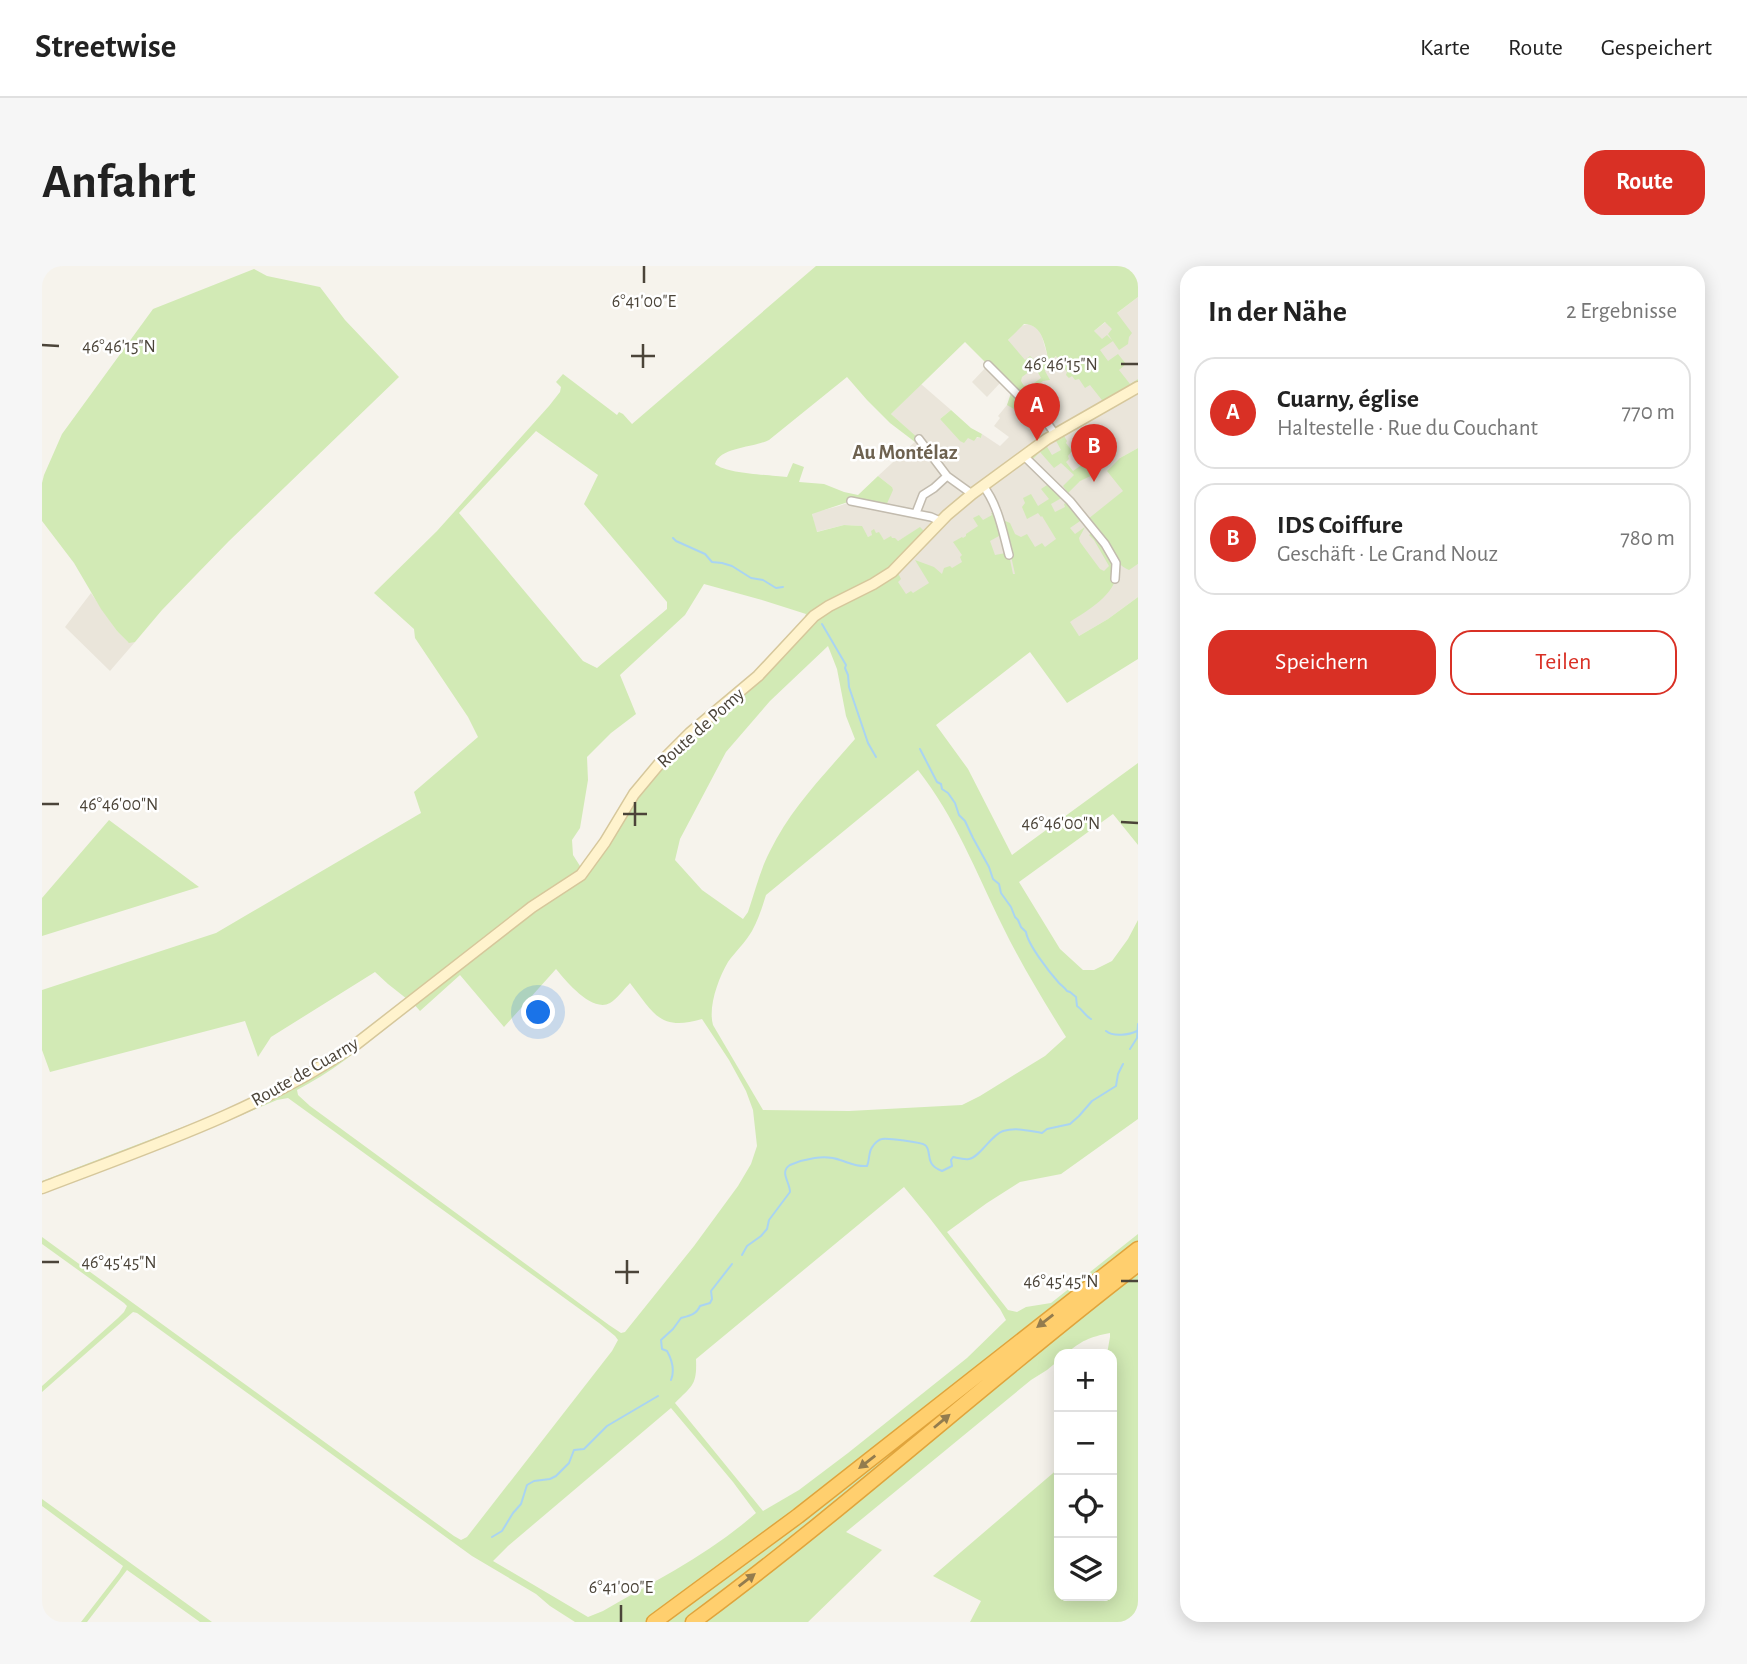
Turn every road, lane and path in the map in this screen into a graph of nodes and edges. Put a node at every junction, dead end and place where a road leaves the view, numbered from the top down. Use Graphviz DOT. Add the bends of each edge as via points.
graph roads {
  1 [pos="988,365"];
  2 [pos="1138,387"];
  3 [pos="1055,434"];
  4 [pos="919,439"];
  5 [pos="1024,456"];
  6 [pos="947,476"];
  7 [pos="984,486"];
  8 [pos="972,494"];
  9 [pos="851,500"];
  10 [pos="916,513"];
  11 [pos="940,522"];
  12 [pos="1009,555"];
  13 [pos="1115,579"];
  14 [pos="574,881"];
  15 [pos="42,1188"];
  16 [pos="1138,1249"];
  17 [pos="1138,1264"];
  18 [pos="654,1622"];
  19 [pos="693,1622"];
  1 -- 3 [label="street" via="1020,397 1035,405"];
  2 -- 3 [label="street, Route de Pomy"];
  3 -- 5 [label="street, Route de Pomy"];
  4 -- 6 [label="street"];
  5 -- 7 [label="street, Route de Pomy"];
  5 -- 13 [label="street" via="1105,544 1116,563"];
  6 -- 8 [label="street"];
  6 -- 10 [label="street" via="920,498"];
  7 -- 8 [label="street, Route de Pomy"];
  7 -- 12 [label="street"];
  8 -- 11 [label="street, Route de Pomy"];
  9 -- 10 [label="street"];
  10 -- 11 [label="street"];
  11 -- 14 [label="street, Route de Pomy" via="896,569 814,616 758,676 690,733 634,794"];
  14 -- 15 [label="street, Route de Cuarny" via="532,907 334,1060 285,1088 178,1136"];
  16 -- 18 [label="highway, one-way" via="808,1509"];
  19 -- 17 [label="highway, one-way"];
}
